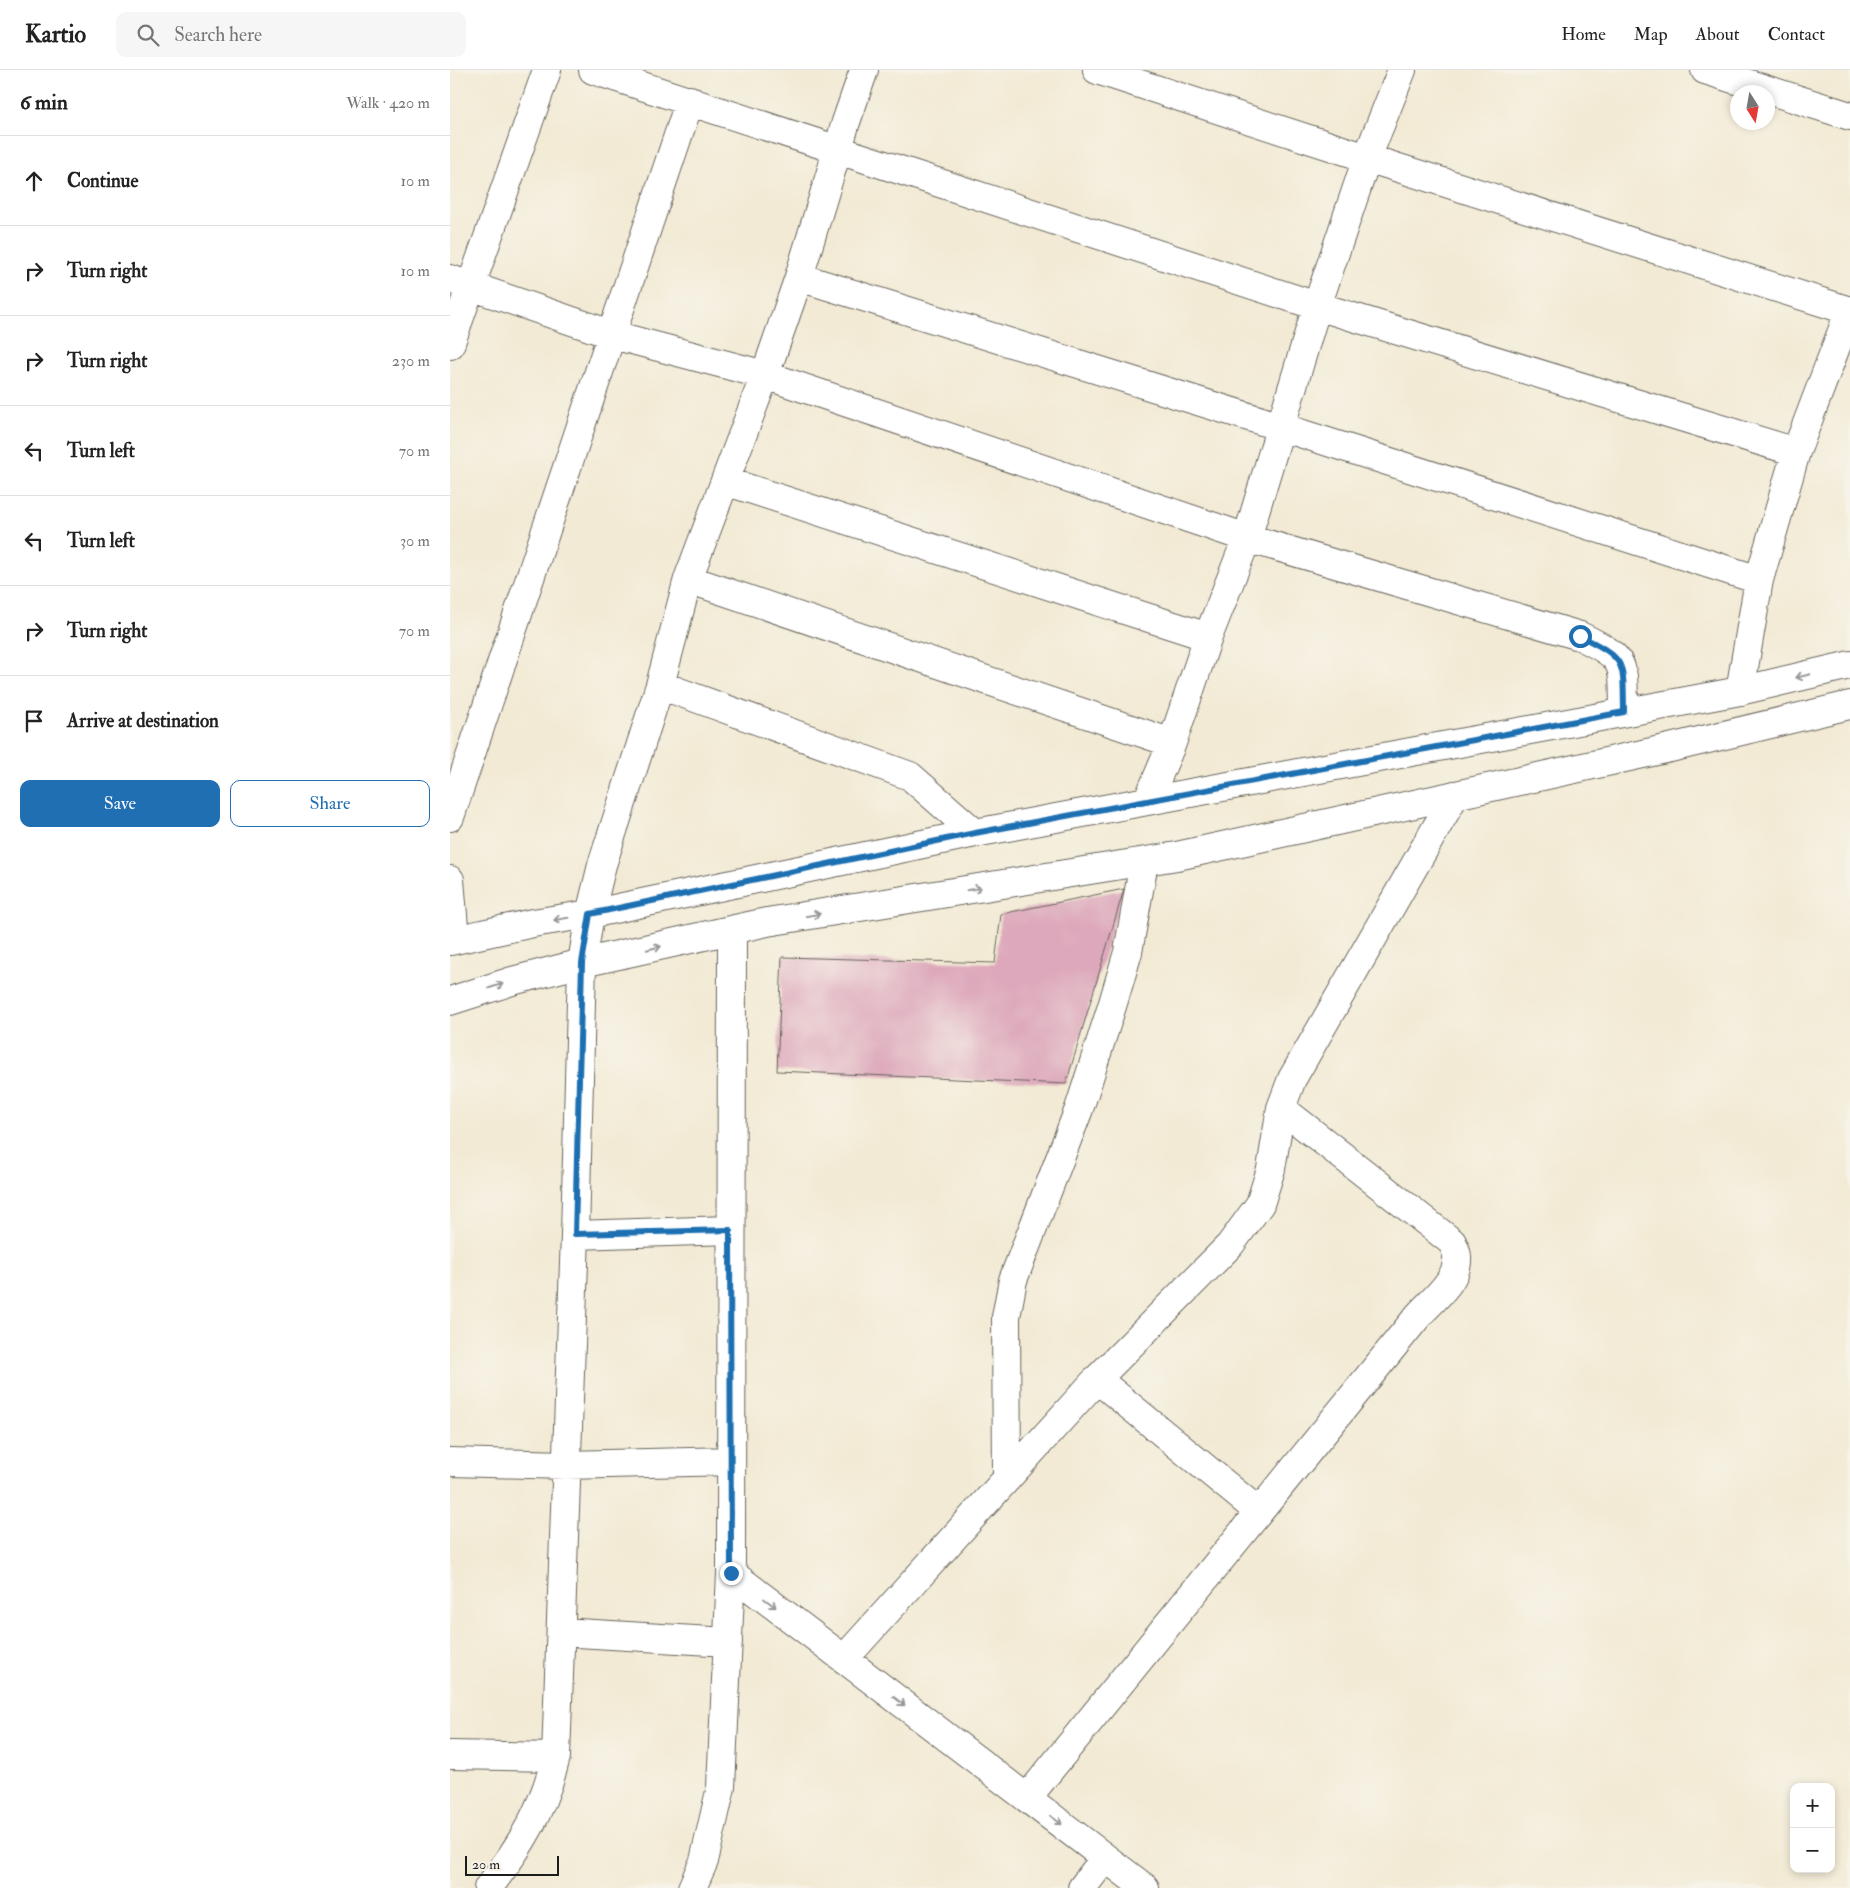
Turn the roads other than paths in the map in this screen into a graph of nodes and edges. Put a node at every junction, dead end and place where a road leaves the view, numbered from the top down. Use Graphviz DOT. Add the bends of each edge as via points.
graph roads {
  1 [pos="547,70"];
  2 [pos="593,70"];
  3 [pos="864,70"];
  4 [pos="1097,70"];
  5 [pos="1402,70"];
  6 [pos="1706,70"];
  7 [pos="690,100"];
  8 [pos="1850,116"];
  9 [pos="838,151"];
  10 [pos="1367,158"];
  11 [pos="799,277"];
  12 [pos="460,283"];
  13 [pos="1318,306"];
  14 [pos="1850,310"];
  15 [pos="613,335"];
  16 [pos="450,345"];
  17 [pos="765,375"];
  18 [pos="1281,427"];
  19 [pos="1796,452"];
  20 [pos="725,481"];
  21 [pos="1247,538"];
  22 [pos="688,579"];
  23 [pos="1759,580"];
  24 [pos="1208,637"];
  25 [pos="1850,665"];
  26 [pos="660,685"];
  27 [pos="1740,691"];
  28 [pos="1850,705"];
  29 [pos="1624,712"];
  30 [pos="1172,743"];
  31 [pos="1455,795"];
  32 [pos="1148,800"];
  33 [pos="450,817"];
  34 [pos="975,833"];
  35 [pos="1144,862"];
  36 [pos="450,880"];
  37 [pos="590,914"];
  38 [pos="732,930"];
  39 [pos="453,940"];
  40 [pos="582,963"];
  41 [pos="450,1001"];
  42 [pos="1281,1108"];
  43 [pos="730,1230"];
  44 [pos="575,1234"];
  45 [pos="1097,1379"];
  46 [pos="450,1462"];
  47 [pos="731,1462"];
  48 [pos="566,1465"];
  49 [pos="1006,1479"];
  50 [pos="1259,1512"];
  51 [pos="731,1573"];
  52 [pos="561,1632"];
  53 [pos="728,1642"];
  54 [pos="844,1659"];
  55 [pos="450,1755"];
  56 [pos="556,1757"];
  57 [pos="1027,1798"];
  58 [pos="1106,1858"];
  59 [pos="488,1888"];
  60 [pos="692,1888"];
  61 [pos="1082,1888"];
  62 [pos="1145,1888"];
  1 -- 12 [label="street"];
  2 -- 7 [label="street"];
  3 -- 9 [label="street"];
  4 -- 10 [label="street"];
  5 -- 10 [label="street"];
  6 -- 8 [label="street"];
  7 -- 9 [label="street"];
  7 -- 15 [label="street"];
  9 -- 11 [label="street"];
  9 -- 13 [label="street"];
  10 -- 13 [label="street"];
  10 -- 14 [label="street"];
  11 -- 17 [label="street"];
  11 -- 18 [label="street"];
  12 -- 15 [label="street"];
  12 -- 16 [label="street"];
  13 -- 18 [label="street"];
  13 -- 19 [label="street"];
  14 -- 19 [label="street"];
  15 -- 17 [label="street"];
  15 -- 33 [label="street"];
  17 -- 20 [label="street"];
  17 -- 21 [label="street"];
  18 -- 21 [label="street"];
  18 -- 23 [label="street"];
  19 -- 23 [label="street"];
  20 -- 22 [label="street"];
  20 -- 24 [label="street"];
  21 -- 24 [label="street"];
  21 -- 29 [label="street" via="1580,636 1601,646 1617,658 1623,668"];
  22 -- 26 [label="street"];
  22 -- 30 [label="street"];
  23 -- 27 [label="street"];
  24 -- 30 [label="street"];
  25 -- 27 [label="street, one-way"];
  26 -- 34 [label="street" via="910,776"];
  26 -- 37 [label="street" via="602,865"];
  27 -- 29 [label="street"];
  28 -- 31 [label="street"];
  29 -- 32 [label="street"];
  30 -- 32 [label="street"];
  31 -- 35 [label="street"];
  31 -- 42 [label="street" via="1313,1041"];
  32 -- 34 [label="street"];
  34 -- 37 [label="street"];
  38 -- 35 [label="street, one-way" via="777,920"];
  35 -- 49 [label="street" via="1128,952 1111,1012 1079,1109 1008,1298"];
  36 -- 39 [label="street"];
  37 -- 39 [label="street, one-way"];
  37 -- 40 [label="street"];
  40 -- 38 [label="street, one-way"];
  38 -- 43 [label="street"];
  41 -- 40 [label="street, one-way"];
  40 -- 44 [label="street"];
  42 -- 45 [label="street" via="1271,1169 1260,1204 1230,1245"];
  42 -- 50 [label="street" via="1452,1242 1458,1256 1450,1281"];
  43 -- 44 [label="street"];
  43 -- 47 [label="street"];
  44 -- 48 [label="street"];
  45 -- 49 [label="street"];
  45 -- 50 [label="street"];
  46 -- 48 [label="street"];
  47 -- 48 [label="street"];
  47 -- 51 [label="street"];
  48 -- 52 [label="street"];
  49 -- 54 [label="street"];
  50 -- 57 [label="street"];
  51 -- 53 [label="street"];
  51 -- 54 [label="street, one-way"];
  52 -- 53 [label="street"];
  52 -- 56 [label="street"];
  53 -- 60 [label="street" via="721,1787 704,1861"];
  54 -- 57 [label="street, one-way"];
  55 -- 56 [label="street"];
  56 -- 59 [label="street" via="549,1788 538,1812 520,1846"];
  57 -- 58 [label="street, one-way"];
  58 -- 61 [label="street"];
  58 -- 62 [label="street"];
}
